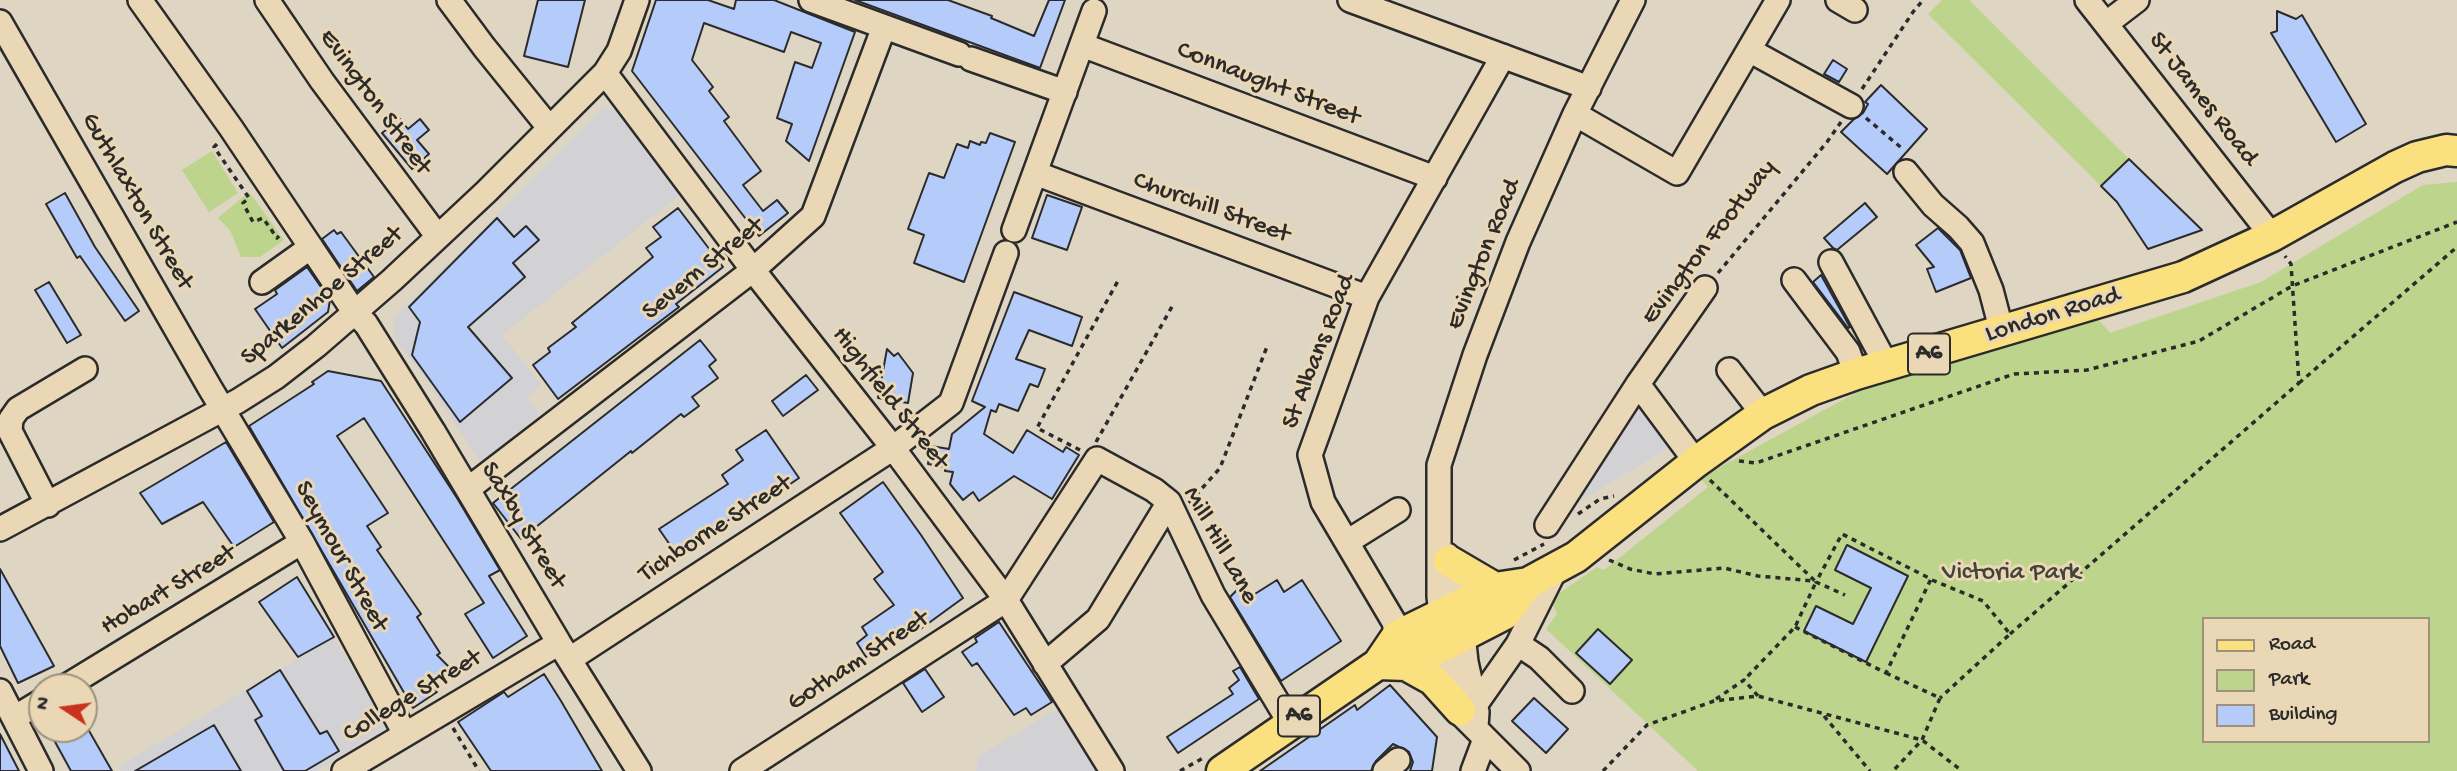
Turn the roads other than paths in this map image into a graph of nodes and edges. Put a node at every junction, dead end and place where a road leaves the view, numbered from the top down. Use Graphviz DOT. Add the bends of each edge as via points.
graph roads {
  1 [pos="139,0"];
  2 [pos="267,0"];
  3 [pos="449,0"];
  4 [pos="637,0"];
  5 [pos="811,0"];
  6 [pos="1350,0"];
  7 [pos="1633,0"];
  8 [pos="1778,0"];
  9 [pos="2087,0"];
  10 [pos="2137,0"];
  11 [pos="1094,11"];
  12 [pos="2107,23"];
  13 [pos="1,24"];
  14 [pos="884,27"];
  15 [pos="1082,45"];
  16 [pos="1749,50"];
  17 [pos="1503,56"];
  18 [pos="605,73"];
  19 [pos="1589,88"];
  20 [pos="1065,92"];
  21 [pos="1852,106"];
  22 [pos="1575,114"];
  23 [pos="543,120"];
  24 [pos="2453,148"];
  25 [pos="1905,161"];
  26 [pos="1035,173"];
  27 [pos="1435,177"];
  28 [pos="1014,230"];
  29 [pos="2272,236"];
  30 [pos="438,237"];
  31 [pos="311,247"];
  32 [pos="1006,253"];
  33 [pos="1831,262"];
  34 [pos="753,270"];
  35 [pos="1794,280"];
  36 [pos="262,282"];
  37 [pos="1705,288"];
  38 [pos="1367,297"];
  39 [pos="355,313"];
  40 [pos="2002,332"];
  41 [pos="1887,366"];
  42 [pos="85,369"];
  43 [pos="1729,370"];
  44 [pos="1856,374"];
  45 [pos="1638,384"];
  46 [pos="223,409"];
  47 [pos="1763,414"];
  48 [pos="893,448"];
  49 [pos="1701,469"];
  50 [pos="468,489"];
  51 [pos="48,505"];
  52 [pos="1172,510"];
  53 [pos="1398,510"];
  54 [pos="0,529"];
  55 [pos="302,542"];
  56 [pos="1347,542"];
  57 [pos="1550,545"];
  58 [pos="1445,554"];
  59 [pos="1528,583"];
  60 [pos="1494,587"];
  61 [pos="1006,600"];
  62 [pos="1450,610"];
  63 [pos="1397,636"];
  64 [pos="1453,641"];
  65 [pos="1518,644"];
  66 [pos="564,651"];
  67 [pos="1045,664"];
  68 [pos="1392,664"];
  69 [pos="510,672"];
  70 [pos="88,673"];
  71 [pos="0,691"];
  72 [pos="1572,691"];
  73 [pos="28,710"];
  74 [pos="15,718"];
  75 [pos="1474,720"];
  76 [pos="1290,723"];
  77 [pos="405,734"];
  78 [pos="41,771"];
  79 [pos="344,771"];
  80 [pos="639,771"];
  81 [pos="742,771"];
  82 [pos="1112,771"];
  83 [pos="1222,771"];
  84 [pos="1473,771"];
  85 [pos="1517,771"];
  1 -- 31 [label="street, Saxby Street"];
  2 -- 30 [label="street, Evington Street"];
  3 -- 23 [label="street"];
  4 -- 18 [label="street, Sparkenhoe Street" via="619,51"];
  5 -- 14 [label="street"];
  6 -- 17 [label="street"];
  7 -- 19 [label="street, Evington Road"];
  8 -- 16 [label="street"];
  9 -- 12 [label="street, St James Road"];
  10 -- 12 [label="street"];
  11 -- 15 [label="street"];
  12 -- 29 [label="street, St James Road"];
  13 -- 46 [label="street, Guthlaxton Street"];
  14 -- 20 [label="street"];
  14 -- 34 [label="street, Severn Street" via="813,216"];
  15 -- 20 [label="street"];
  15 -- 27 [label="street, Connaught Street"];
  16 -- 21 [label="street"];
  16 -- 22 [label="street" via="1677,173"];
  17 -- 19 [label="street"];
  17 -- 27 [label="street, St Albans Road"];
  18 -- 30 [label="street, Sparkenhoe Street"];
  18 -- 34 [label="street, Highfield Street"];
  19 -- 22 [label="street, Evington Road"];
  20 -- 26 [label="street"];
  22 -- 58 [label="street, Evington Road" via="1518,242 1439,465"];
  24 -- 29 [label="main road, London Road / A6" via="2395,167"];
  25 -- 40 [label="street" via="1933,205 1972,243"];
  26 -- 28 [label="street"];
  26 -- 38 [label="street, Churchill Street"];
  27 -- 38 [label="street, St Albans Road"];
  29 -- 40 [label="main road, London Road / A6" via="2183,277"];
  30 -- 39 [label="street, Sparkenhoe Street"];
  31 -- 36 [label="street"];
  31 -- 39 [label="street, Saxby Street"];
  32 -- 48 [label="street, Tichborne Street" via="951,403"];
  33 -- 41 [label="street"];
  34 -- 48 [label="street, Highfield Street"];
  34 -- 50 [label="street, Severn Street"];
  35 -- 44 [label="street" via="1848,352"];
  37 -- 45 [label="street, Evington Footway"];
  38 -- 56 [label="street, St Albans Road" via="1310,456 1323,502"];
  39 -- 46 [label="street, Sparkenhoe Street" via="258,390"];
  39 -- 50 [label="street, Saxby Street"];
  40 -- 41 [label="main road, London Road / A6"];
  41 -- 44 [label="main road, London Road / A6"];
  42 -- 51 [label="street" via="18,410 11,419 10,431"];
  43 -- 47 [label="street"];
  44 -- 47 [label="main road, London Road / A6"];
  45 -- 49 [label="street"];
  45 -- 57 [label="street, Evington Footway"];
  46 -- 51 [label="street, Sparkenhoe Street"];
  46 -- 55 [label="street, Seymour Street"];
  47 -- 49 [label="main road, London Road / A6"];
  48 -- 61 [label="street, Highfield Street"];
  48 -- 66 [label="street, Tichborne Street"];
  49 -- 57 [label="main road, London Road / A6" via="1576,557"];
  50 -- 66 [label="street, Saxby Street"];
  51 -- 54 [label="street, Sparkenhoe Street"];
  52 -- 61 [label="street, Mill Hill Lane" via="1154,490 1097,459"];
  52 -- 67 [label="street" via="1098,618"];
  52 -- 76 [label="street, Mill Hill Lane" via="1213,595"];
  53 -- 56 [label="street"];
  55 -- 70 [label="street, Hobart Street"];
  55 -- 77 [label="street, Seymour Street"];
  56 -- 63 [label="street, St Albans Road" via="1394,622"];
  57 -- 59 [label="main road, London Road / A6"];
  57 -- 65 [label="street, Evington Footway"];
  58 -- 60 [label="main road"];
  58 -- 62 [label="street, Evington Road"];
  59 -- 60 [label="main road, London Road / A6"];
  59 -- 64 [label="main road, London Road / A6" via="1505,614"];
  60 -- 62 [label="main road, London Road / A6"];
  61 -- 67 [label="street, Highfield Street"];
  61 -- 81 [label="street, Gotham Street"];
  62 -- 63 [label="main road, London Road / A6"];
  62 -- 64 [label="street, Evington Road"];
  63 -- 68 [label="main road, London Road / A6"];
  64 -- 68 [label="main road, London Road / A6"];
  64 -- 75 [label="street, Evington Road" via="1452,689"];
  65 -- 72 [label="street"];
  65 -- 75 [label="street, Evington Footway"];
  66 -- 69 [label="street, Tichborne Street"];
  66 -- 80 [label="street, Saxby Street"];
  67 -- 82 [label="street, Highfield Street"];
  68 -- 75 [label="main road" via="1433,680"];
  68 -- 76 [label="main road, London Road / A6"];
  69 -- 77 [label="street, College Street"];
  71 -- 74 [label="street"];
  73 -- 74 [label="street"];
  74 -- 78 [label="street"];
  75 -- 84 [label="street, Evington Footway"];
  75 -- 85 [label="street"];
  76 -- 83 [label="main road, London Road / A6"];
  77 -- 79 [label="street, College Street"];
}
